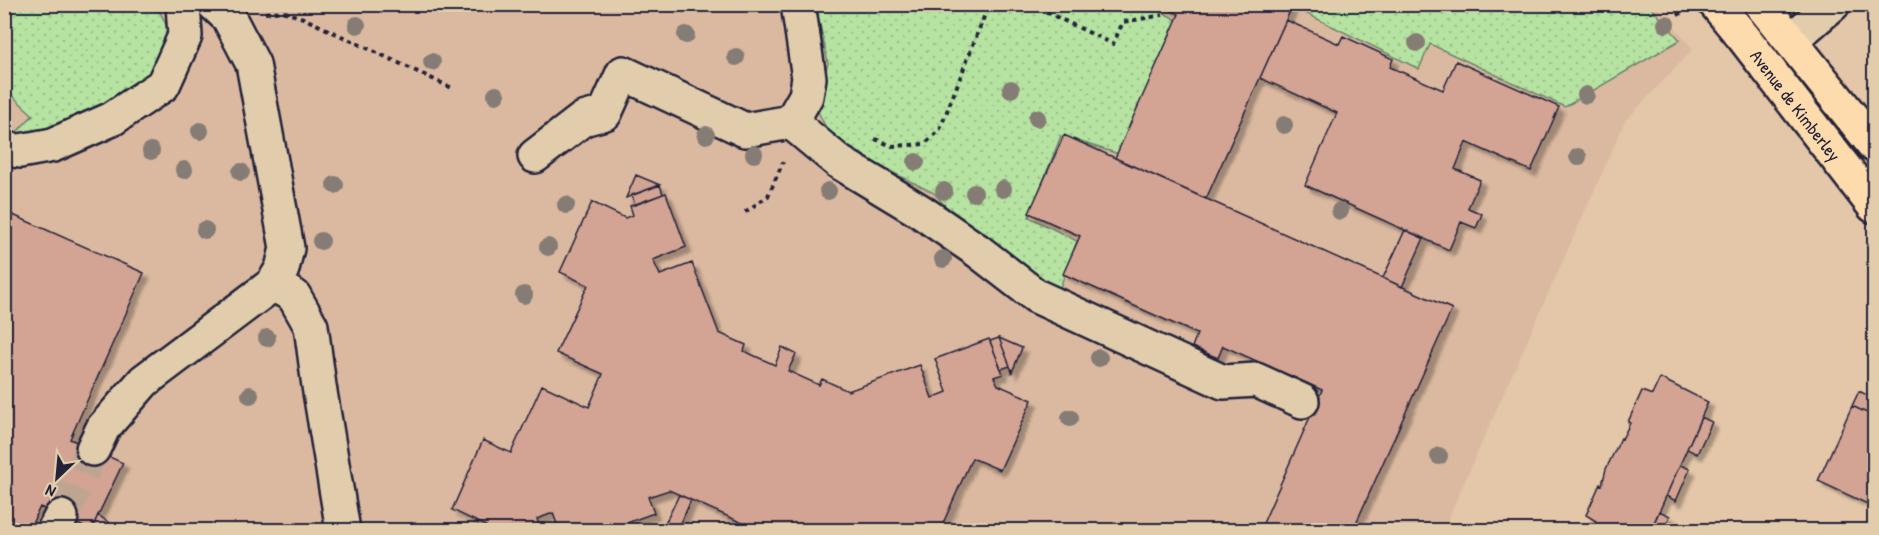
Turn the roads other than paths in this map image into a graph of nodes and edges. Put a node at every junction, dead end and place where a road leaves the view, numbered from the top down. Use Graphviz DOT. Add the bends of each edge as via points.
graph roads {
  1 [pos="183,4"];
  2 [pos="214,4"];
  3 [pos="798,4"];
  4 [pos="1716,4"];
  5 [pos="1761,4"];
  6 [pos="1833,4"];
  7 [pos="1791,40"];
  8 [pos="791,122"];
  9 [pos="1875,145"];
  10 [pos="4,150"];
  11 [pos="535,156"];
  12 [pos="1875,206"];
  13 [pos="273,284"];
  14 [pos="1302,401"];
  15 [pos="93,449"];
  16 [pos="342,531"];
  1 -- 10 [label="lane" via="185,36 163,85 112,119 53,145"];
  2 -- 13 [label="lane" via="229,18 253,64 287,248"];
  3 -- 8 [label="lane" via="809,78 806,96"];
  4 -- 12 [label="main road, Avenue de Kimberley"];
  5 -- 7 [label="main road, Avenue de Kimberley"];
  6 -- 7 [label="lane"];
  7 -- 9 [label="main road, Avenue de Kimberley"];
  8 -- 11 [label="lane" via="745,130 623,73 605,113 583,119"];
  8 -- 14 [label="lane" via="839,162 978,251 1036,296 1223,382 1256,380"];
  13 -- 15 [label="lane" via="144,381 103,428"];
  13 -- 16 [label="lane" via="294,296 311,326"];
}
